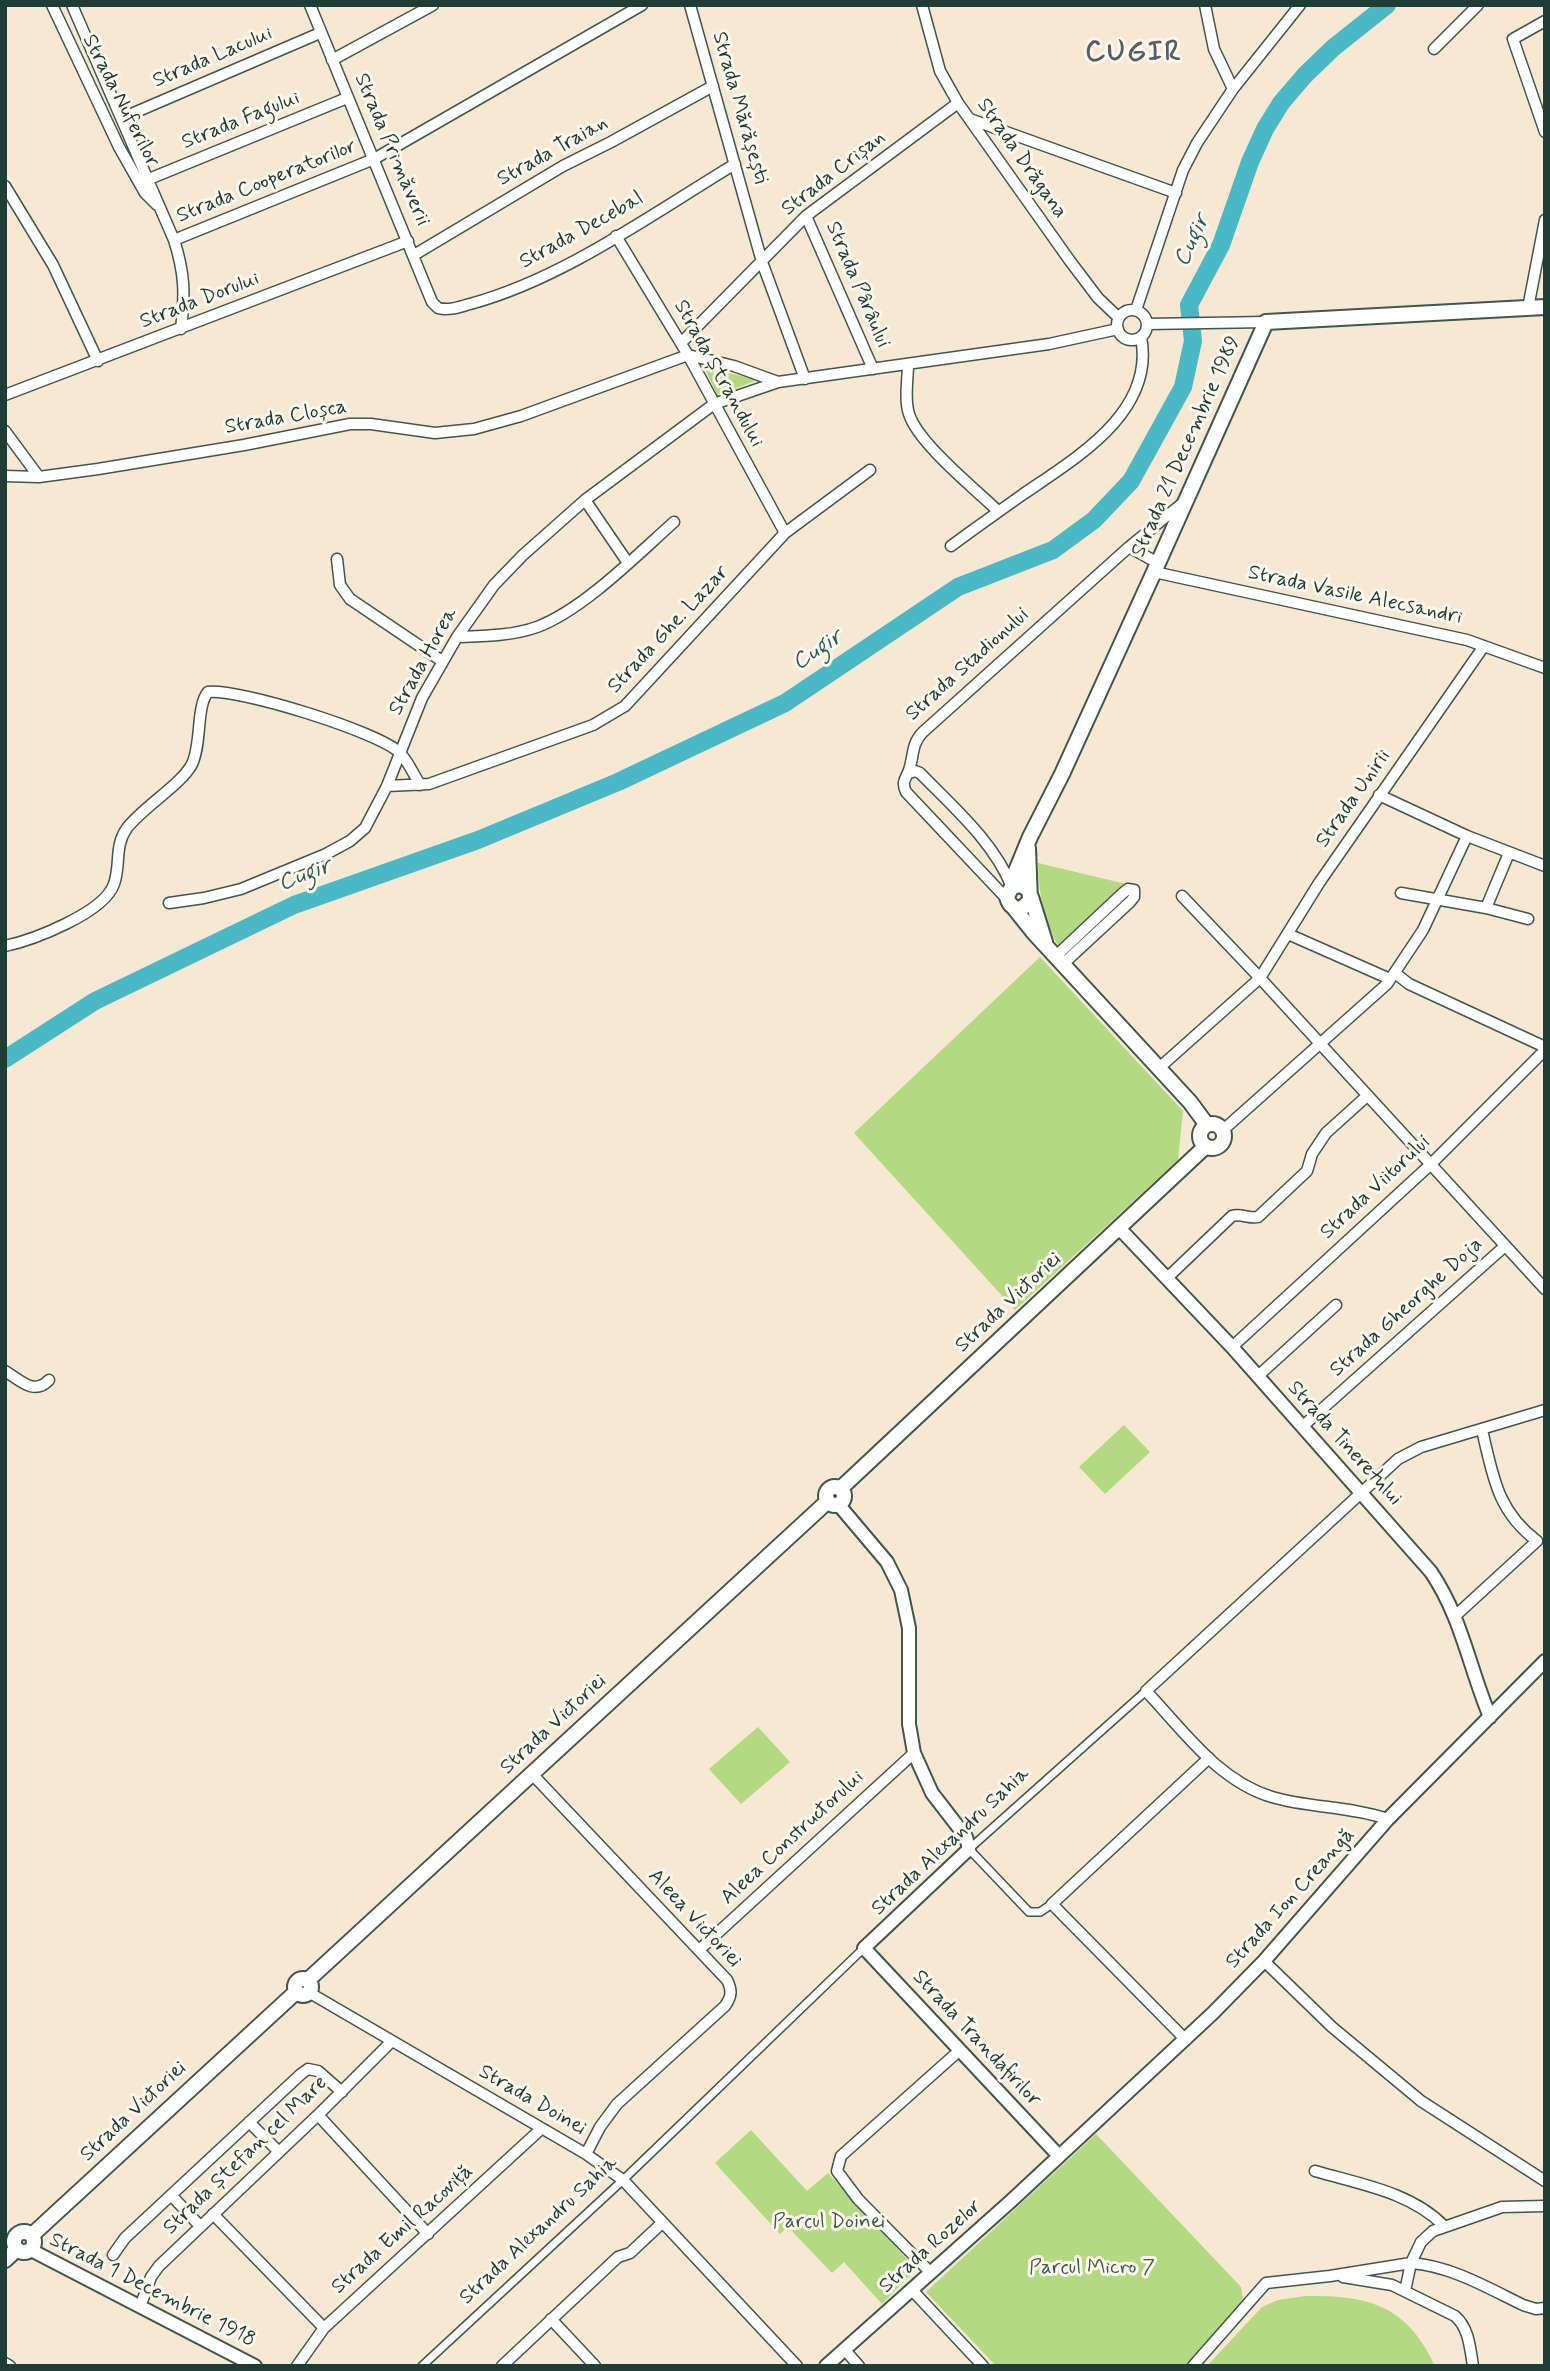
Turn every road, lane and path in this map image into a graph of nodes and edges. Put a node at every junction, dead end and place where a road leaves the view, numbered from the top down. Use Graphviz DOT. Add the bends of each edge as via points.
graph roads {
  1 [pos="51,5"];
  2 [pos="72,5"];
  3 [pos="310,5"];
  4 [pos="433,5"];
  5 [pos="642,5"];
  6 [pos="690,5"];
  7 [pos="922,5"];
  8 [pos="1205,5"];
  9 [pos="1300,5"];
  10 [pos="1478,5"];
  11 [pos="1545,21"];
  12 [pos="320,33"];
  13 [pos="1434,48"];
  14 [pos="332,60"];
  15 [pos="713,86"];
  16 [pos="1233,89"];
  17 [pos="347,98"];
  18 [pos="958,103"];
  19 [pos="122,118"];
  20 [pos="970,118"];
  21 [pos="1545,132"];
  22 [pos="374,159"];
  23 [pos="735,164"];
  24 [pos="149,179"];
  25 [pos="5,186"];
  26 [pos="1176,193"];
  27 [pos="161,208"];
  28 [pos="806,216"];
  29 [pos="1545,220"];
  30 [pos="615,236"];
  31 [pos="174,240"];
  32 [pos="408,242"];
  33 [pos="414,255"];
  34 [pos="762,262"];
  35 [pos="1528,307"];
  36 [pos="1545,307"];
  37 [pos="438,308"];
  38 [pos="1136,310"];
  39 [pos="1119,317"];
  40 [pos="1266,321"];
  41 [pos="1147,324"];
  42 [pos="181,329"];
  43 [pos="1118,329"];
  44 [pos="1141,337"];
  45 [pos="681,343"];
  46 [pos="688,355"];
  47 [pos="98,361"];
  48 [pos="908,364"];
  49 [pos="873,369"];
  50 [pos="805,379"];
  51 [pos="778,382"];
  52 [pos="5,395"];
  53 [pos="713,404"];
  54 [pos="5,431"];
  55 [pos="870,470"];
  56 [pos="5,476"];
  57 [pos="39,477"];
  58 [pos="585,500"];
  59 [pos="1184,502"];
  60 [pos="998,511"];
  61 [pos="674,522"];
  62 [pos="785,533"];
  63 [pos="951,546"];
  64 [pos="1129,547"];
  65 [pos="337,559"];
  66 [pos="628,563"];
  67 [pos="1156,568"];
  68 [pos="457,637"];
  69 [pos="1484,646"];
  70 [pos="442,661"];
  71 [pos="1543,664"];
  72 [pos="399,752"];
  73 [pos="909,773"];
  74 [pos="420,785"];
  75 [pos="387,786"];
  76 [pos="1379,795"];
  77 [pos="1467,836"];
  78 [pos="1509,852"];
  79 [pos="1545,866"];
  80 [pos="1401,892"];
  81 [pos="1018,895"];
  82 [pos="1127,897"];
  83 [pos="1182,897"];
  84 [pos="1438,900"];
  85 [pos="169,903"];
  86 [pos="1486,908"];
  87 [pos="1528,919"];
  88 [pos="1288,934"];
  89 [pos="5,946"];
  90 [pos="1055,956"];
  91 [pos="1393,976"];
  92 [pos="1260,978"];
  93 [pos="1320,1045"];
  94 [pos="1544,1049"];
  95 [pos="1158,1068"];
  96 [pos="1367,1096"];
  97 [pos="1207,1125"];
  98 [pos="1222,1130"];
  99 [pos="1206,1146"];
  100 [pos="1430,1165"];
  101 [pos="1120,1229"];
  102 [pos="1505,1245"];
  103 [pos="1167,1278"];
  104 [pos="1543,1282"];
  105 [pos="1336,1305"];
  106 [pos="1232,1347"];
  107 [pos="5,1371"];
  108 [pos="1258,1377"];
  109 [pos="49,1380"];
  110 [pos="1545,1410"];
  111 [pos="1303,1426"];
  112 [pos="1482,1430"];
  113 [pos="1361,1492"];
  114 [pos="835,1498"];
  115 [pos="1454,1617"];
  116 [pos="1545,1661"];
  117 [pos="1146,1690"];
  118 [pos="1490,1717"];
  119 [pos="914,1753"];
  120 [pos="1209,1758"];
  121 [pos="532,1774"];
  122 [pos="1388,1819"];
  123 [pos="969,1849"];
  124 [pos="1052,1904"];
  125 [pos="864,1948"];
  126 [pos="699,1950"];
  127 [pos="1264,1961"];
  128 [pos="305,1988"];
  129 [pos="1186,2040"];
  130 [pos="391,2042"];
  131 [pos="960,2050"];
  132 [pos="342,2092"];
  133 [pos="318,2115"];
  134 [pos="249,2122"];
  135 [pos="541,2129"];
  136 [pos="279,2152"];
  137 [pos="586,2154"];
  138 [pos="1059,2156"];
  139 [pos="1315,2171"];
  140 [pos="623,2180"];
  141 [pos="1545,2181"];
  142 [pos="171,2195"];
  143 [pos="1545,2206"];
  144 [pos="213,2214"];
  145 [pos="662,2223"];
  146 [pos="200,2226"];
  147 [pos="1444,2226"];
  148 [pos="428,2234"];
  149 [pos="24,2249"];
  150 [pos="113,2255"];
  151 [pos="5,2260"];
  152 [pos="1411,2263"];
  153 [pos="931,2273"];
  154 [pos="1330,2276"];
  155 [pos="912,2290"];
  156 [pos="1405,2291"];
  157 [pos="140,2307"];
  158 [pos="1545,2308"];
  159 [pos="551,2319"];
  160 [pos="324,2328"];
  161 [pos="844,2349"];
  162 [pos="5,2363"];
  163 [pos="10,2366"];
  164 [pos="255,2366"];
  165 [pos="297,2366"];
  166 [pos="422,2366"];
  167 [pos="502,2366"];
  168 [pos="595,2366"];
  169 [pos="797,2366"];
  170 [pos="826,2366"];
  171 [pos="859,2366"];
  172 [pos="983,2366"];
  173 [pos="1193,2366"];
  174 [pos="1473,2366"];
  1 -- 27 [label="street, Strada Nuferilor" via="119,147 145,192"];
  2 -- 19 [label="street, Strada Nuferilor"];
  3 -- 12 [label="street, Strada Primăverii"];
  4 -- 14 [label="street"];
  5 -- 22 [label="street, Strada Cooperatorilor"];
  6 -- 15 [label="street, Strada Mărășești"];
  7 -- 18 [label="street, Strada Drăgana" via="940,71"];
  8 -- 16 [label="street" via="1214,49"];
  9 -- 16 [label="street"];
  10 -- 13 [label="street"];
  11 -- 21 [label="street" via="1513,38"];
  12 -- 14 [label="street, Strada Primăverii"];
  12 -- 19 [label="street, Strada Lacului"];
  14 -- 17 [label="street, Strada Primăverii"];
  15 -- 23 [label="street, Strada Mărășești"];
  15 -- 33 [label="street, Strada Traian" via="562,166"];
  16 -- 26 [label="street" via="1197,143"];
  17 -- 22 [label="street, Strada Primăverii"];
  17 -- 24 [label="street, Strada Fagului"];
  18 -- 20 [label="street, Strada Drăgana"];
  18 -- 28 [label="street, Strada Crișan"];
  19 -- 24 [label="street, Strada Nuferilor"];
  20 -- 26 [label="street"];
  20 -- 39 [label="street, Strada Drăgana" via="1070,261"];
  22 -- 31 [label="street, Strada Cooperatorilor"];
  22 -- 32 [label="street, Strada Primăverii"];
  23 -- 30 [label="street, Strada Decebal"];
  23 -- 34 [label="street, Strada Mărășești"];
  24 -- 27 [label="street, Strada Nuferilor"];
  25 -- 47 [label="street" via="53,265"];
  26 -- 38 [label="street"];
  27 -- 31 [label="street, Strada Nuferilor"];
  28 -- 34 [label="street, Strada Crișan"];
  28 -- 49 [label="street, Strada Pârâului"];
  29 -- 35 [label="street"];
  30 -- 37 [label="street, Strada Decebal" via="528,285 474,303"];
  30 -- 45 [label="street, Strada Ștrandului"];
  31 -- 42 [label="street, Strada Nuferilor" via="183,268"];
  32 -- 33 [label="street, Strada Primăverii"];
  32 -- 42 [label="street, Strada Dorului"];
  33 -- 37 [label="street, Strada Primăverii"];
  34 -- 45 [label="street, Strada Crișan"];
  34 -- 50 [label="street, Strada Mărășești"];
  35 -- 36 [label="main road, Strada 21 Decembrie 1989"];
  35 -- 40 [label="main road, Strada 21 Decembrie 1989"];
  38 -- 39 [label="street"];
  38 -- 41 [label="street"];
  39 -- 43 [label="street"];
  40 -- 41 [label="street"];
  40 -- 59 [label="main road, Strada 21 Decembrie 1989"];
  41 -- 44 [label="street"];
  42 -- 47 [label="street, Strada Dorului"];
  43 -- 44 [label="street" via="1128,339"];
  43 -- 48 [label="street"];
  44 -- 60 [label="street" via="1140,374 1117,420 1080,454"];
  45 -- 46 [label="street, Strada Ștrandului"];
  46 -- 51 [label="street"];
  46 -- 53 [label="street, Strada Ștrandului"];
  46 -- 57 [label="street, Strada Cloșca" via="474,429 435,433 350,424"];
  47 -- 52 [label="street, Strada Dorului"];
  48 -- 49 [label="street"];
  48 -- 60 [label="street" via="907,406 913,423"];
  49 -- 50 [label="street"];
  50 -- 51 [label="street"];
  51 -- 53 [label="street, Strada Horea"];
  53 -- 58 [label="street, Strada Horea"];
  53 -- 62 [label="street, Strada Ștrandului"];
  54 -- 57 [label="street"];
  55 -- 62 [label="street, Strada Ghe. Lazar"];
  56 -- 57 [label="street, Strada Cloșca"];
  58 -- 66 [label="street"];
  58 -- 68 [label="street, Strada Horea" via="494,585"];
  59 -- 64 [label="street, Strada Stadionului"];
  59 -- 67 [label="main road, Strada 21 Decembrie 1989"];
  60 -- 63 [label="street"];
  61 -- 66 [label="street"];
  62 -- 74 [label="street, Strada Ghe. Lazar" via="616,713 583,729"];
  64 -- 67 [label="street"];
  64 -- 73 [label="street, Strada Stadionului" via="923,732 913,747"];
  65 -- 70 [label="street" via="340,585 350,599"];
  66 -- 68 [label="street" via="576,605 537,627"];
  67 -- 69 [label="street, Strada Vasile Alecsandri"];
  67 -- 81 [label="main road, Strada 21 Decembrie 1989" via="1028,843"];
  68 -- 70 [label="street, Strada Horea"];
  69 -- 71 [label="street, Strada Vasile Alecsandri"];
  69 -- 76 [label="street, Strada Unirii"];
  70 -- 72 [label="street, Strada Horea"];
  72 -- 74 [label="street"];
  72 -- 75 [label="street, Strada Horea"];
  72 -- 89 [label="street" via="372,737 295,710 226,692 208,692 202,702 198,749 191,766 120,838 114,884 106,897 87,912"];
  73 -- 81 [label="street" via="919,773 986,842"];
  73 -- 81 [label="street" via="904,778 906,792"];
  74 -- 75 [label="street, Strada Ghe. Lazar"];
  75 -- 85 [label="street, Strada Horea" via="365,828 326,855 241,890"];
  76 -- 77 [label="street"];
  76 -- 88 [label="street, Strada Unirii"];
  77 -- 78 [label="street"];
  77 -- 84 [label="street"];
  78 -- 79 [label="street"];
  78 -- 86 [label="street"];
  80 -- 84 [label="street"];
  81 -- 90 [label="main road"];
  82 -- 90 [label="street"];
  83 -- 92 [label="street"];
  84 -- 86 [label="street"];
  84 -- 91 [label="street"];
  86 -- 87 [label="street"];
  88 -- 91 [label="street"];
  88 -- 92 [label="street, Strada Unirii"];
  90 -- 95 [label="main road"];
  91 -- 93 [label="street"];
  91 -- 94 [label="street"];
  92 -- 93 [label="street"];
  92 -- 95 [label="street, Strada Unirii"];
  93 -- 96 [label="street"];
  93 -- 98 [label="street"];
  94 -- 100 [label="street, Strada Viitorului"];
  95 -- 97 [label="main road"];
  96 -- 100 [label="street"];
  96 -- 103 [label="street" via="1326,1133 1307,1171 1258,1217 1232,1216"];
  97 -- 98 [label="main road"];
  97 -- 99 [label="main road" via="1200,1133"];
  98 -- 99 [label="main road" via="1220,1144"];
  99 -- 101 [label="main road, Strada Victoriei"];
  100 -- 102 [label="street"];
  100 -- 106 [label="street, Strada Viitorului"];
  101 -- 103 [label="street, Strada Tineretului"];
  101 -- 114 [label="main road, Strada Victoriei"];
  102 -- 104 [label="street"];
  102 -- 111 [label="street, Strada Gheorghe Doja"];
  103 -- 106 [label="street, Strada Tineretului"];
  105 -- 108 [label="street"];
  106 -- 108 [label="street, Strada Tineretului"];
  107 -- 109 [label="street" via="33,1388 43,1387"];
  108 -- 111 [label="street, Strada Tineretului"];
  110 -- 112 [label="street, Strada Alexandru Sahia"];
  111 -- 113 [label="street, Strada Tineretului"];
  112 -- 113 [label="street, Strada Alexandru Sahia" via="1407,1453"];
  112 -- 115 [label="street" via="1500,1499 1514,1522 1537,1541"];
  113 -- 115 [label="street, Strada Tineretului" via="1431,1573"];
  113 -- 117 [label="street, Strada Alexandru Sahia"];
  114 -- 119 [label="street" via="887,1562 901,1590 909,1628 909,1724"];
  114 -- 121 [label="main road, Strada Victoriei"];
  115 -- 118 [label="street, Strada Tineretului"];
  116 -- 118 [label="street, Strada Ion Creangă"];
  117 -- 120 [label="street"];
  117 -- 123 [label="street, Strada Alexandru Sahia"];
  118 -- 122 [label="street, Strada Ion Creangă"];
  119 -- 123 [label="street" via="932,1793 966,1836"];
  119 -- 126 [label="street, Aleea Constructorului"];
  120 -- 122 [label="street" via="1239,1782 1273,1798 1356,1809"];
  120 -- 124 [label="street"];
  121 -- 126 [label="street, Aleea Victoriei"];
  121 -- 128 [label="main road, Strada Victoriei"];
  122 -- 127 [label="street, Strada Ion Creangă"];
  123 -- 124 [label="street" via="1029,1912 1040,1912"];
  123 -- 125 [label="street, Strada Alexandru Sahia"];
  124 -- 129 [label="street"];
  125 -- 131 [label="street, Strada Trandafirilor"];
  125 -- 140 [label="street, Strada Alexandru Sahia"];
  126 -- 137 [label="street, Aleea Victoriei" via="727,1980 730,1998 617,2104"];
  127 -- 129 [label="street, Strada Ion Creangă"];
  127 -- 141 [label="street" via="1421,2101"];
  128 -- 130 [label="street, Strada Doinei"];
  128 -- 149 [label="main road, Strada Victoriei" via="32,2235 35,2241"];
  129 -- 138 [label="street, Strada Ion Creangă"];
  130 -- 132 [label="street, Strada Ștefan cel Mare"];
  130 -- 135 [label="street, Strada Doinei"];
  131 -- 138 [label="street, Strada Trandafirilor"];
  131 -- 153 [label="street" via="841,2156 837,2171 858,2199"];
  132 -- 133 [label="street, Strada Ștefan cel Mare"];
  132 -- 134 [label="street" via="318,2071 309,2069"];
  133 -- 136 [label="street, Strada Ștefan cel Mare"];
  133 -- 148 [label="street"];
  134 -- 136 [label="street"];
  134 -- 142 [label="street"];
  135 -- 137 [label="street, Strada Doinei"];
  135 -- 148 [label="street, Strada Emil Racoviță"];
  136 -- 144 [label="street, Strada Ștefan cel Mare"];
  137 -- 140 [label="street, Strada Doinei"];
  138 -- 153 [label="street, Strada Rozelor"];
  139 -- 147 [label="street" via="1390,2192 1422,2208"];
  140 -- 145 [label="street, Strada Doinei"];
  140 -- 166 [label="street, Strada Alexandru Sahia"];
  142 -- 146 [label="street"];
  142 -- 150 [label="street"];
  143 -- 147 [label="street" via="1502,2207"];
  144 -- 146 [label="street, Strada Ștefan cel Mare"];
  144 -- 160 [label="street"];
  145 -- 159 [label="street"];
  145 -- 169 [label="street, Strada Doinei"];
  146 -- 157 [label="street, Strada Ștefan cel Mare" via="159,2266"];
  147 -- 152 [label="street" via="1426,2236"];
  148 -- 160 [label="street, Strada Emil Racoviță"];
  149 -- 151 [label="main road"];
  149 -- 157 [label="street, Strada 1 Decembrie 1918"];
  152 -- 154 [label="street"];
  152 -- 156 [label="street"];
  152 -- 158 [label="street" via="1451,2271 1523,2305"];
  153 -- 155 [label="street, Strada Rozelor"];
  154 -- 156 [label="street"];
  154 -- 173 [label="street" via="1266,2283"];
  155 -- 161 [label="street, Strada Rozelor"];
  155 -- 172 [label="street"];
  156 -- 174 [label="street" via="1462,2322"];
  157 -- 164 [label="street, Strada 1 Decembrie 1918"];
  159 -- 167 [label="street"];
  159 -- 168 [label="street"];
  160 -- 165 [label="street, Strada Emil Racoviță"];
  161 -- 170 [label="street, Strada Rozelor"];
  161 -- 171 [label="street"];
  162 -- 163 [label="street"];
}
